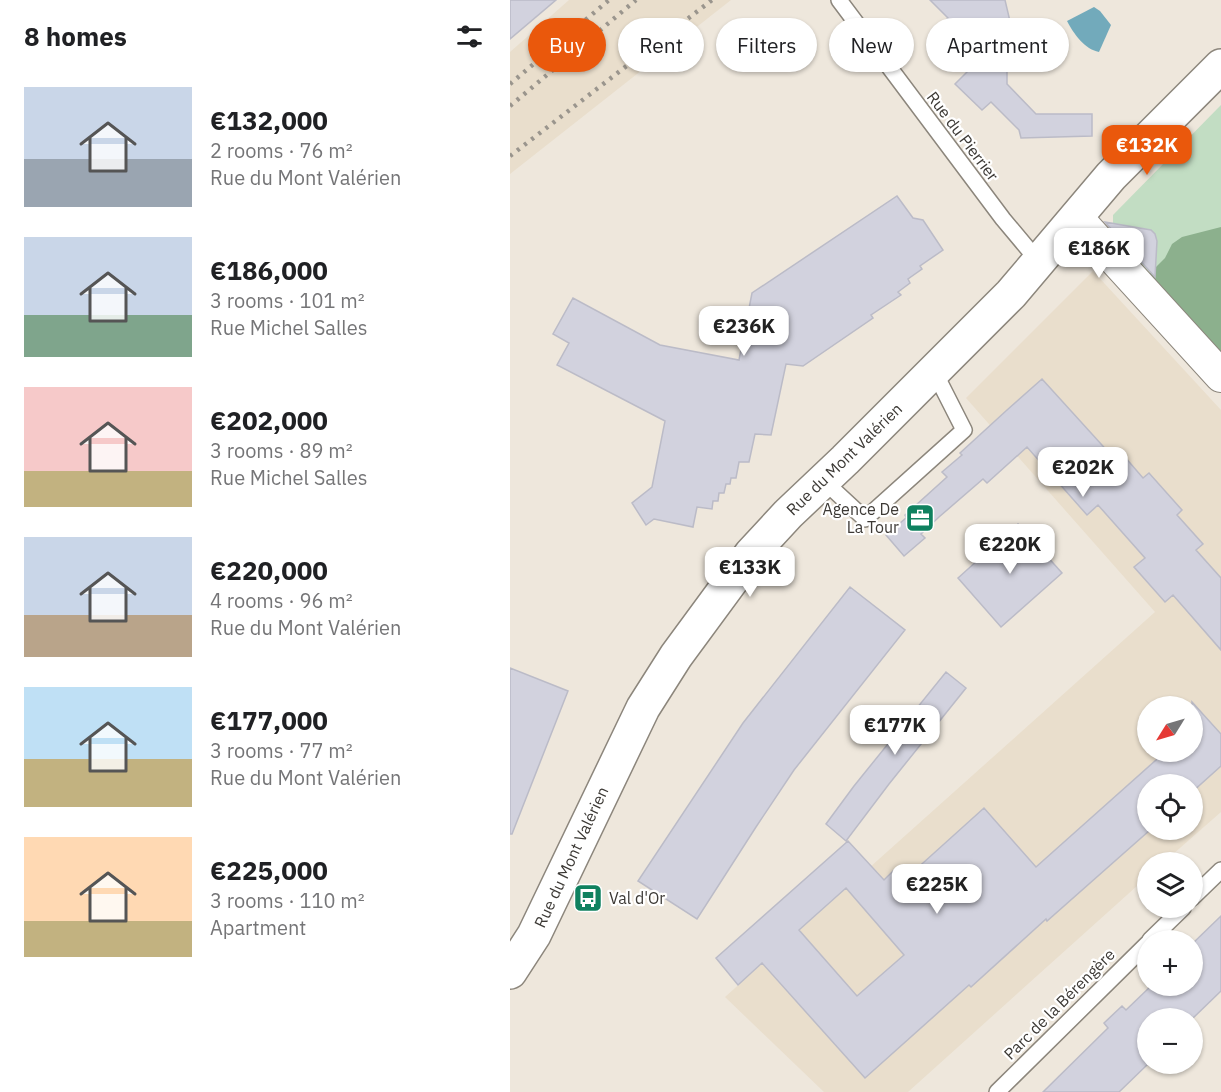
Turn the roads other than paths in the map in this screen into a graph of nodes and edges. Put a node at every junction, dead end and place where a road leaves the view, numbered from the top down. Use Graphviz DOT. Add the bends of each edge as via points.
graph roads {
  1 [pos="839,0"];
  2 [pos="1221,66"];
  3 [pos="1076,217"];
  4 [pos="1039,262"];
  5 [pos="934,370"];
  6 [pos="1221,376"];
  7 [pos="824,481"];
  8 [pos="1221,870"];
  9 [pos="1203,887"];
  10 [pos="1173,918"];
  11 [pos="1161,930"];
  12 [pos="1137,954"];
  13 [pos="510,972"];
  14 [pos="997,1092"];
  1 -- 4 [label="lane, Rue du Pierrier"];
  2 -- 3 [label="main road, Rue du Mont Valérien" via="1111,176"];
  3 -- 4 [label="main road, Rue du Mont Valérien"];
  3 -- 6 [label="street"];
  4 -- 5 [label="main road, Rue du Mont Valérien"];
  5 -- 7 [label="main road, Rue du Mont Valérien"];
  5 -- 7 [label="lane" via="964,430 865,519"];
  7 -- 13 [label="main road, Rue du Mont Valérien" via="751,554 676,656 644,708 534,935"];
  8 -- 9 [label="lane"];
  10 -- 11 [label="lane, Parc de la Bérengère"];
  12 -- 14 [label="lane, Parc de la Bérengère"];
}
